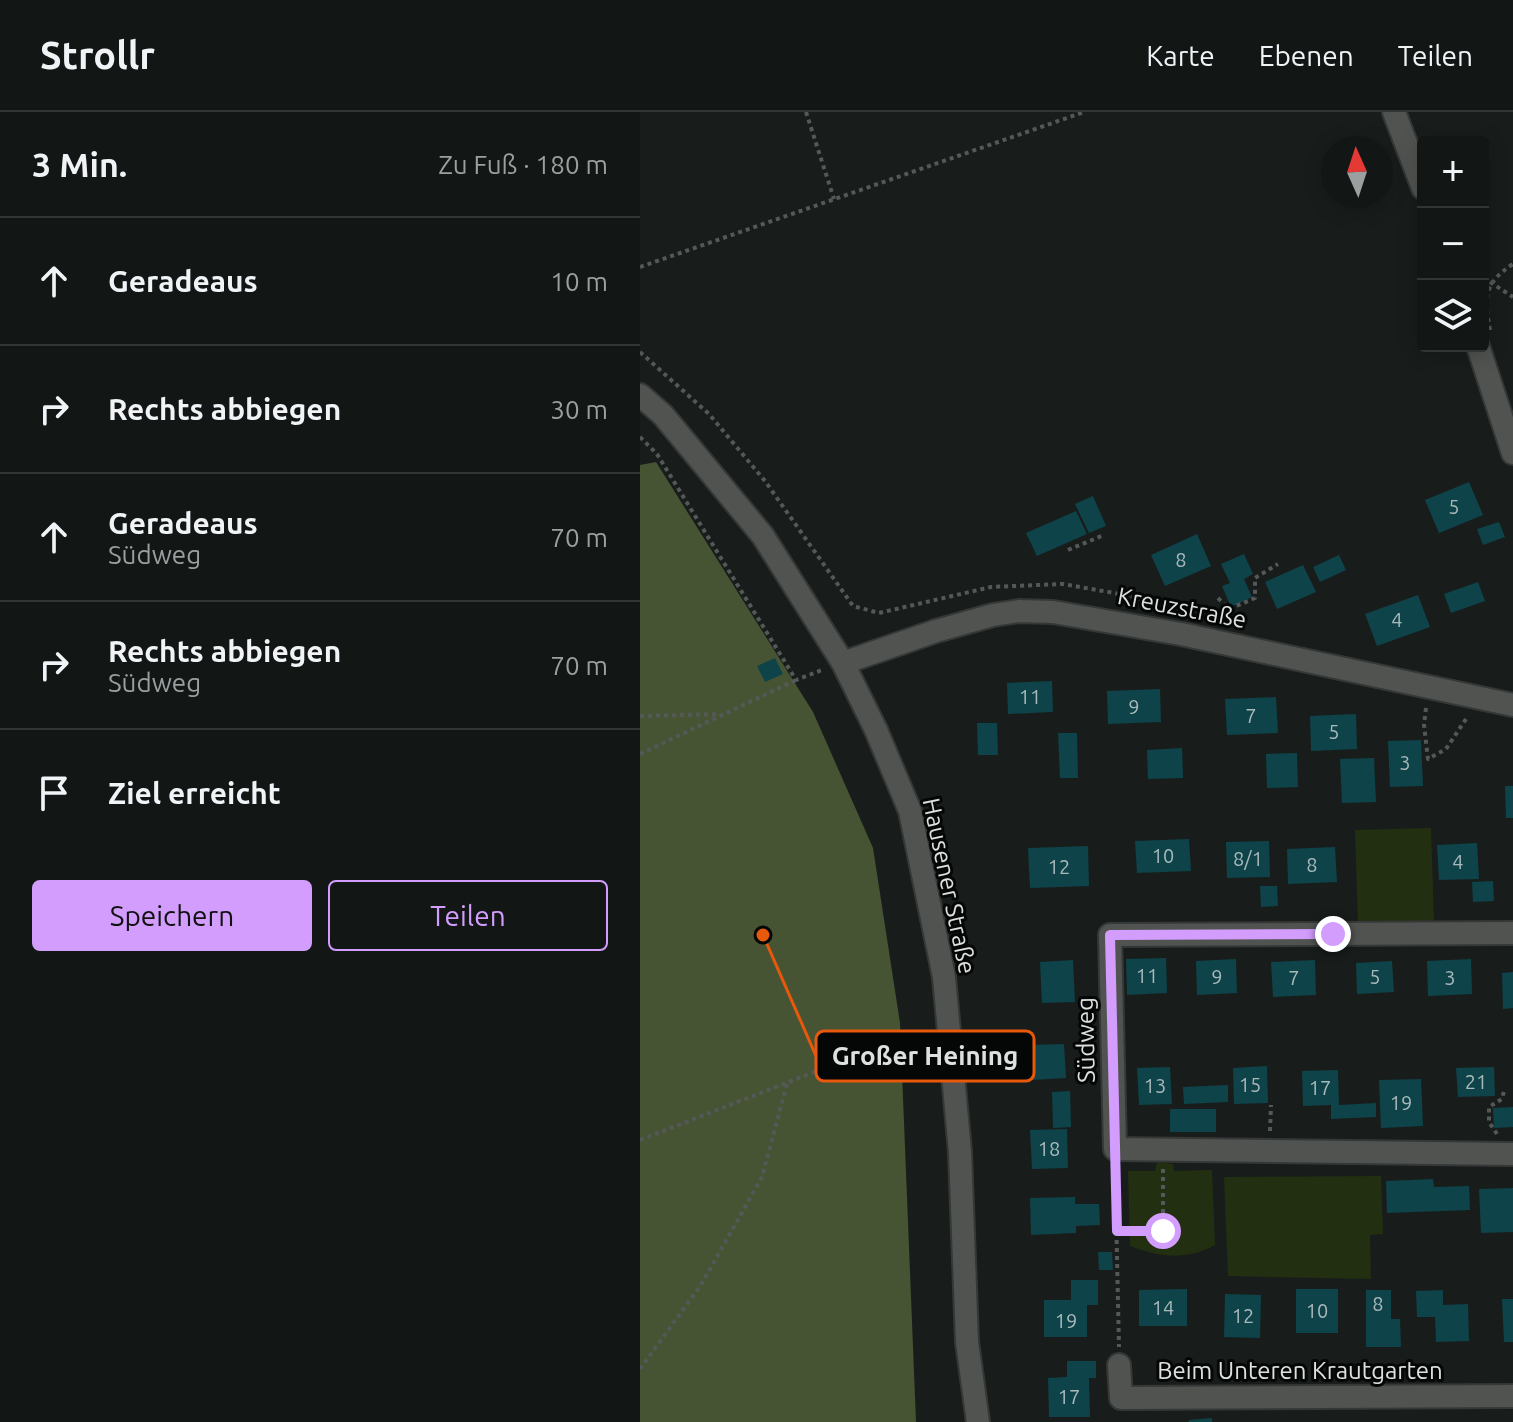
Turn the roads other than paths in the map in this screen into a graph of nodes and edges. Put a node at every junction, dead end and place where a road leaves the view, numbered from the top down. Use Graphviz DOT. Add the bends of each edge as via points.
graph roads {
  1 [pos="1394,112"];
  2 [pos="1417,172"];
  3 [pos="1487,352"];
  4 [pos="640,395"];
  5 [pos="1513,453"];
  6 [pos="843,663"];
  7 [pos="1513,705"];
  8 [pos="1513,933"];
  9 [pos="1506,1154"];
  10 [pos="1119,1365"];
  11 [pos="1513,1396"];
  12 [pos="978,1422"];
  1 -- 2 [label="street"];
  3 -- 5 [label="street"];
  4 -- 6 [label="street, Hausener Straße" via="663,415 763,536"];
  6 -- 7 [label="street, Kreuzstraße" via="993,615 1053,612"];
  6 -- 12 [label="street, Hausener Straße" via="910,811 944,977 960,1152 967,1342"];
  8 -- 9 [label="street, Südweg" via="1110,935 1115,1149"];
  10 -- 11 [label="street, Beim Unteren Krautgarten" via="1121,1398"];
}
